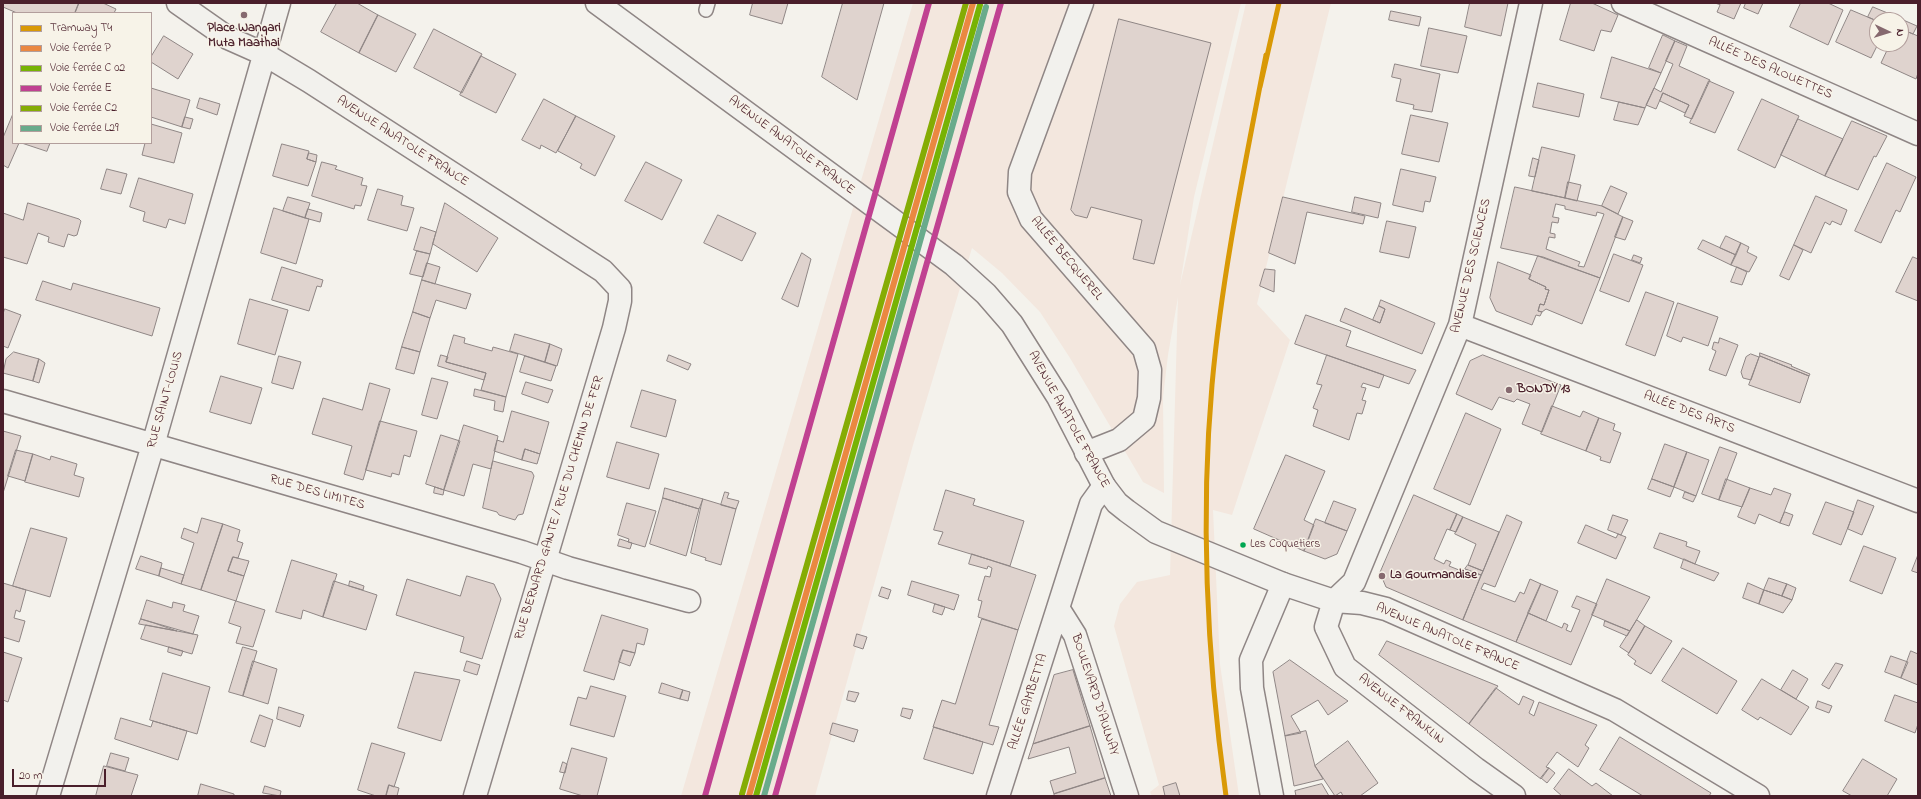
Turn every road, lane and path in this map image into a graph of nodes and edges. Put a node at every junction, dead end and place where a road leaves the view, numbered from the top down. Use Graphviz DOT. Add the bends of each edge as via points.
graph roads {
  1 [pos="178,3"];
  2 [pos="279,3"];
  3 [pos="597,3"];
  4 [pos="1082,3"];
  5 [pos="1530,3"];
  6 [pos="1623,3"];
  7 [pos="264,54"];
  8 [pos="1918,134"];
  9 [pos="620,289"];
  10 [pos="1460,325"];
  11 [pos="3,401"];
  12 [pos="153,446"];
  13 [pos="1086,453"];
  14 [pos="1104,486"];
  15 [pos="1918,501"];
  16 [pos="545,559"];
  17 [pos="1283,584"];
  18 [pos="689,601"];
  19 [pos="1334,601"];
  20 [pos="1058,608"];
  21 [pos="48,796"];
  22 [pos="475,796"];
  23 [pos="998,796"];
  24 [pos="1127,796"];
  25 [pos="1272,796"];
  26 [pos="1514,796"];
  27 [pos="1758,796"];
  1 -- 7 [label="street, AVENUE ANATOLE FRANCE" via="228,38"];
  2 -- 7 [label="street, RUE SAINT-LOUIS"];
  3 -- 13 [label="street, AVENUE ANATOLE FRANCE" via="954,265 986,294 1012,324 1058,397"];
  4 -- 13 [label="street, ALLÉE BECQUEREL" via="1020,172 1019,192 1031,219 1144,349 1150,370 1149,398 1144,419 1119,440"];
  5 -- 10 [label="street, AVENUE DES SCIENCES"];
  6 -- 8 [label="street, ALLÉE DES ALOUETTES"];
  7 -- 9 [label="street, AVENUE ANATOLE FRANCE" via="603,271"];
  7 -- 12 [label="street, RUE SAINT-LOUIS"];
  9 -- 16 [label="street, RUE BERNARD GANTE / RUE DU CHEMIN DE FER" via="614,328"];
  10 -- 15 [label="street, ALLÉE DES ARTS"];
  10 -- 19 [label="street, AVENUE DES SCIENCES" via="1354,582"];
  11 -- 12 [label="street, RUE DES LIMITES"];
  12 -- 16 [label="street, RUE DES LIMITES"];
  12 -- 21 [label="street, RUE SAINT-LOUIS"];
  13 -- 14 [label="street, AVENUE ANATOLE FRANCE"];
  14 -- 17 [label="street, AVENUE ANATOLE FRANCE" via="1117,503 1156,532"];
  14 -- 20 [label="street" via="1091,504"];
  16 -- 18 [label="street, RUE DES LIMITES" via="568,568"];
  16 -- 22 [label="street, RUE BERNARD GANTE / RUE DU CHEMIN DE FER"];
  17 -- 19 [label="street, AVENUE ANATOLE FRANCE"];
  17 -- 25 [label="street" via="1251,660 1252,688"];
  19 -- 26 [label="street, AVENUE FRANKLIN" via="1326,627 1345,667"];
  19 -- 27 [label="street, AVENUE ANATOLE FRANCE" via="1362,603 1386,609 1615,710"];
  20 -- 23 [label="street, ALLÉE GAMBETTA"];
  20 -- 24 [label="street, BOULEVARD D'AULNAY" via="1075,635"];
}
